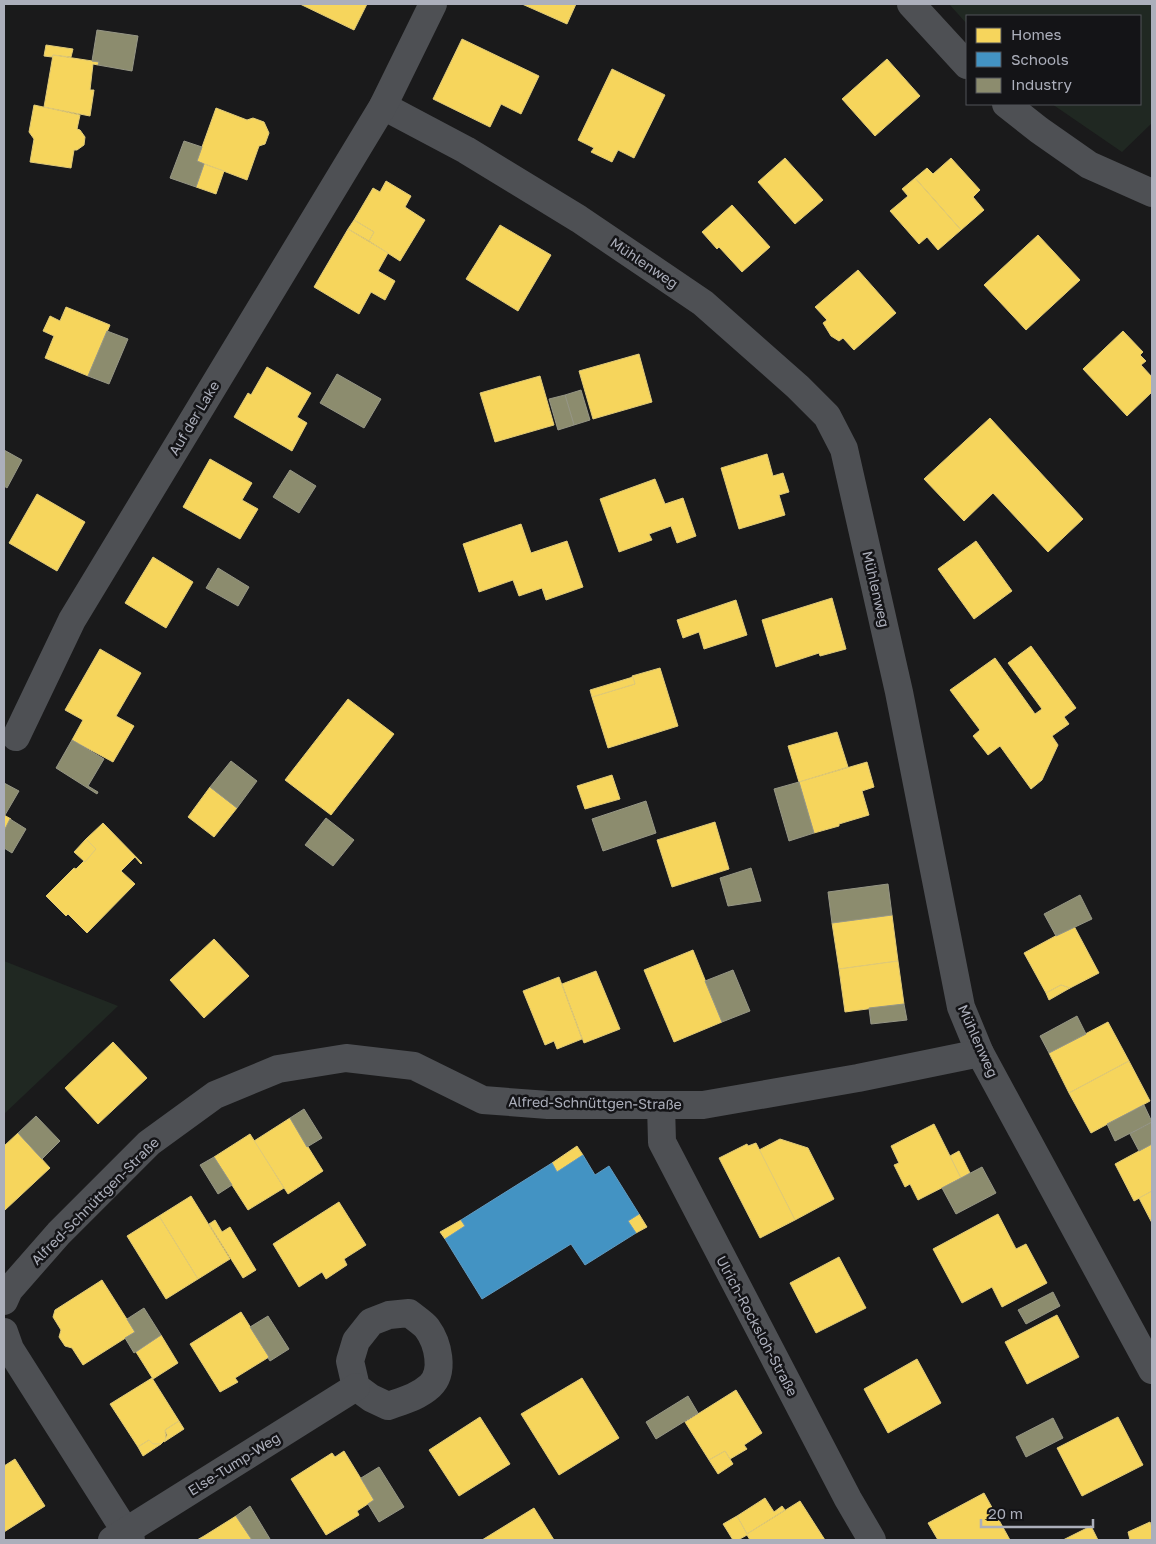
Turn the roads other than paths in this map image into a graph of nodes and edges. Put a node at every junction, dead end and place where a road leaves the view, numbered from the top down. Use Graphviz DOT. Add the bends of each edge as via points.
graph roads {
  1 [pos="433,4"];
  2 [pos="911,4"];
  3 [pos="966,64"];
  4 [pos="1007,105"];
  5 [pos="383,106"];
  6 [pos="1152,193"];
  7 [pos="16,738"];
  8 [pos="980,1053"];
  9 [pos="661,1105"];
  10 [pos="4,1300"];
  11 [pos="4,1332"];
  12 [pos="1152,1370"];
  13 [pos="356,1387"];
  14 [pos="123,1537"];
  15 [pos="872,1540"];
  1 -- 5 [label="street"];
  2 -- 3 [label="street"];
  4 -- 6 [label="street" via="1090,165"];
  5 -- 7 [label="street, Auf der Lake" via="72,620"];
  5 -- 8 [label="street, Mühlenweg" via="466,150 579,219 703,302 827,416 844,449 899,692 961,1007"];
  8 -- 9 [label="street, Alfred-Schnüttgen-Straße" via="703,1105"];
  8 -- 12 [label="street, Mühlenweg"];
  9 -- 10 [label="street, Alfred-Schnüttgen-Straße" via="548,1105 483,1100 414,1066 346,1058 278,1069 215,1095 149,1143 60,1233 9,1290"];
  9 -- 15 [label="street, Ulrich-Rocksloh-Straße" via="662,1142"];
  11 -- 14 [label="street" via="10,1348"];
  13 -- 14 [label="street, Else-Tump-Weg"];
}
